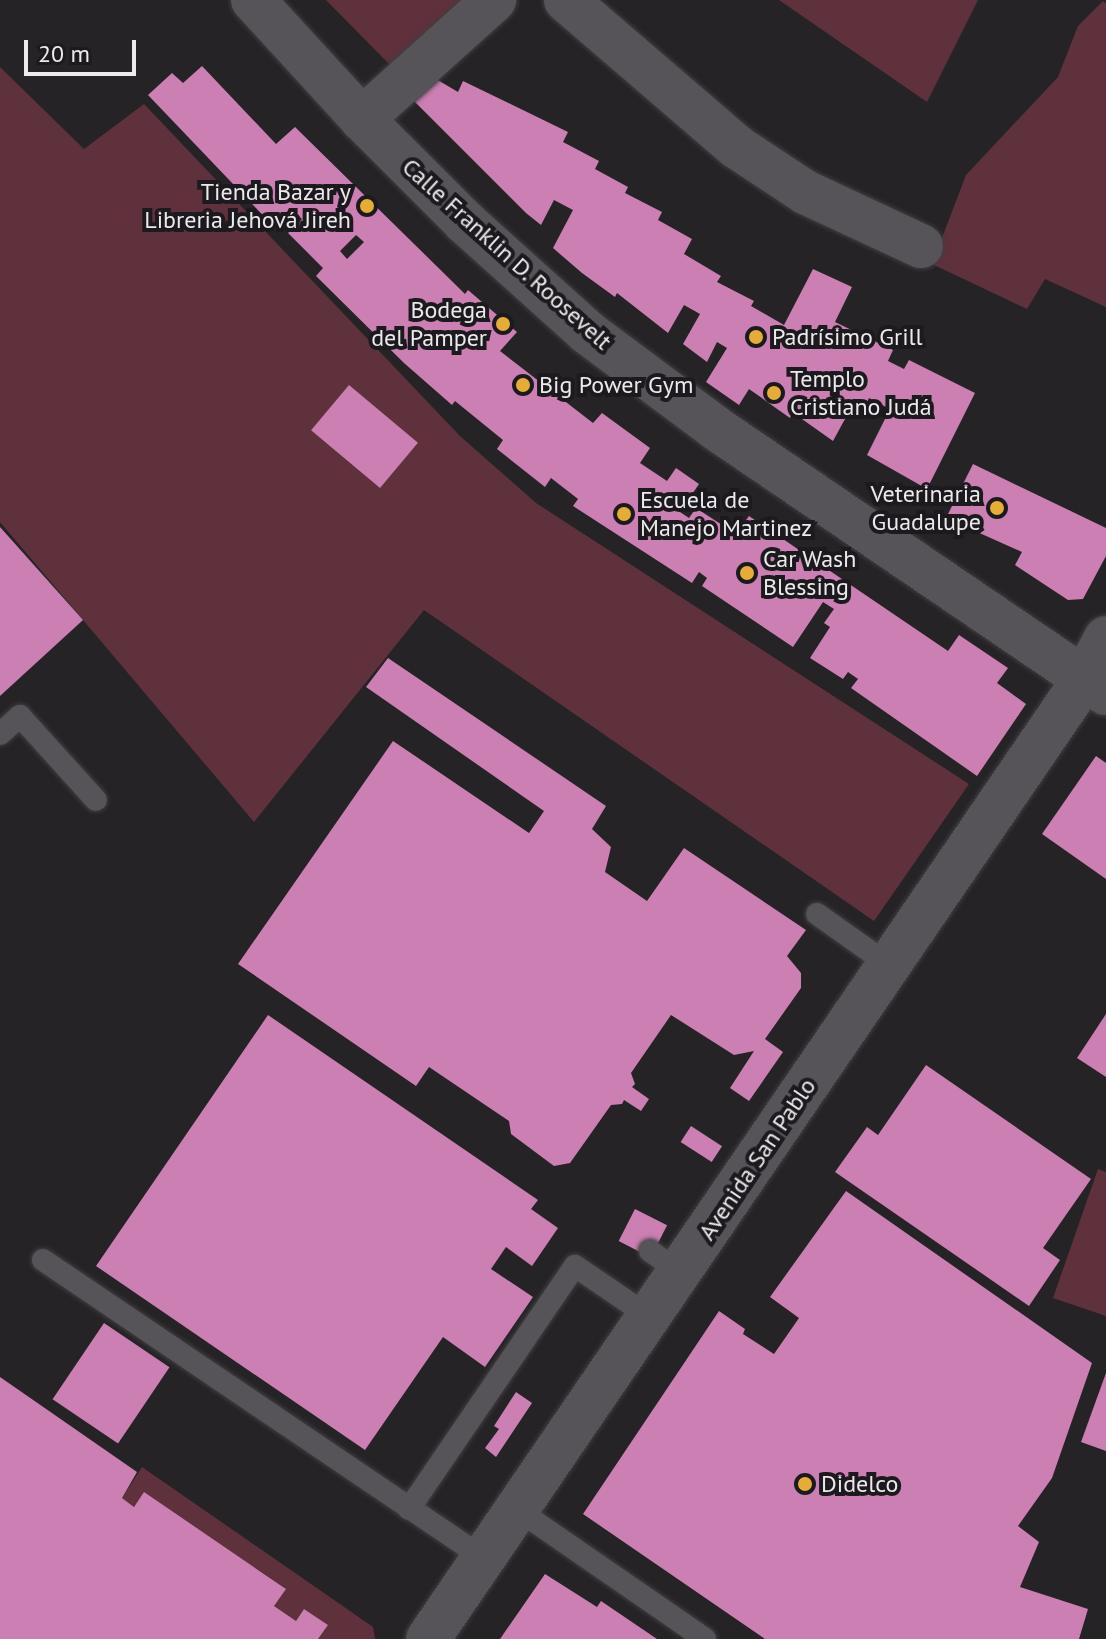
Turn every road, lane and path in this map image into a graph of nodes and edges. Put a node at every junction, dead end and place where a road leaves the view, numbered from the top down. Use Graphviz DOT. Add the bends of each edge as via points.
graph roads {
  1 [pos="253,0"];
  2 [pos="494,0"];
  3 [pos="566,0"];
  4 [pos="362,119"];
  5 [pos="921,246"];
  6 [pos="1106,638"];
  7 [pos="1096,686"];
  8 [pos="0,734"];
  9 [pos="96,800"];
  10 [pos="817,914"];
  11 [pos="889,965"];
  12 [pos="43,1260"];
  13 [pos="650,1317"];
  14 [pos="409,1509"];
  15 [pos="518,1510"];
  16 [pos="485,1559"];
  17 [pos="428,1639"];
  18 [pos="705,1639"];
  1 -- 4 [label="street, Calle Franklin D. Roosevelt"];
  2 -- 4 [label="street"];
  3 -- 5 [label="street" via="737,147 805,192"];
  4 -- 7 [label="street, Calle Franklin D. Roosevelt" via="587,332 717,429"];
  6 -- 7 [label="street, Avenida San Pablo"];
  7 -- 11 [label="street, Avenida San Pablo"];
  8 -- 9 [label="lane" via="20,716"];
  10 -- 11 [label="lane"];
  11 -- 13 [label="street, Avenida San Pablo" via="665,1261"];
  12 -- 14 [label="lane"];
  13 -- 14 [label="lane" via="575,1266"];
  13 -- 15 [label="street, Avenida San Pablo"];
  14 -- 16 [label="lane"];
  15 -- 16 [label="street, Avenida San Pablo"];
  15 -- 18 [label="lane"];
  16 -- 17 [label="street, Avenida San Pablo"];
}
